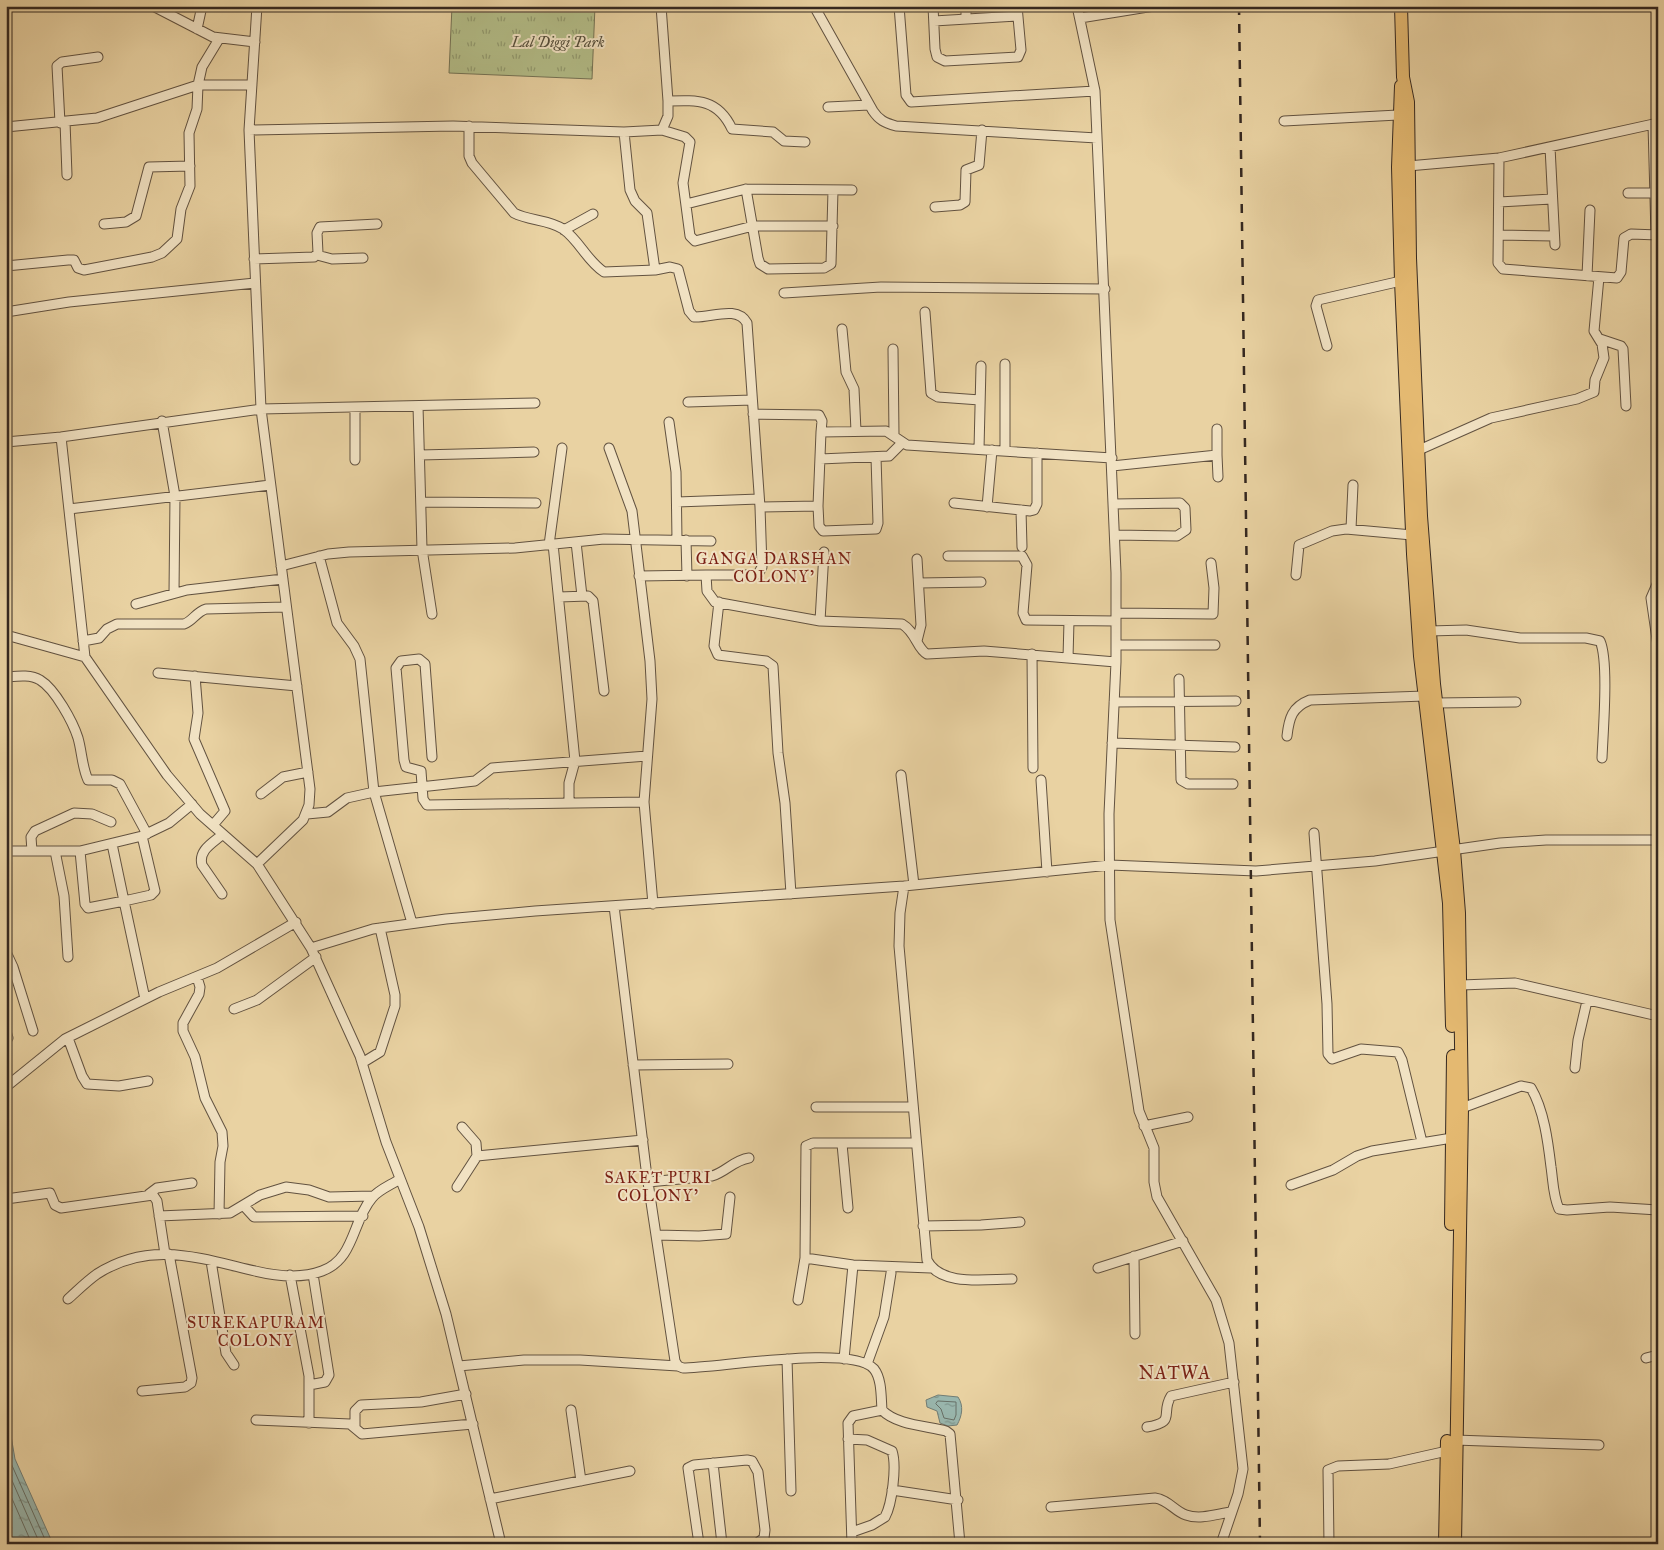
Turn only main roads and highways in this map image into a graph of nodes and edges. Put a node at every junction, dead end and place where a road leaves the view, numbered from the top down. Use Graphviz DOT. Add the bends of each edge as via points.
graph roads {
  1 [pos="1401,6"];
  2 [pos="1403,77"];
  3 [pos="1449,851"];
  4 [pos="1445,1544"];
  5 [pos="1455,1544"];
  1 -- 2 [label="highway"];
  2 -- 3 [label="highway" via="1408,102 1421,516"];
  2 -- 3 [label="highway" via="1398,115 1401,281 1412,535 1425,696"];
  3 -- 4 [label="highway" via="1452,1138"];
  3 -- 5 [label="highway" via="1459,913 1461,985"];
}
